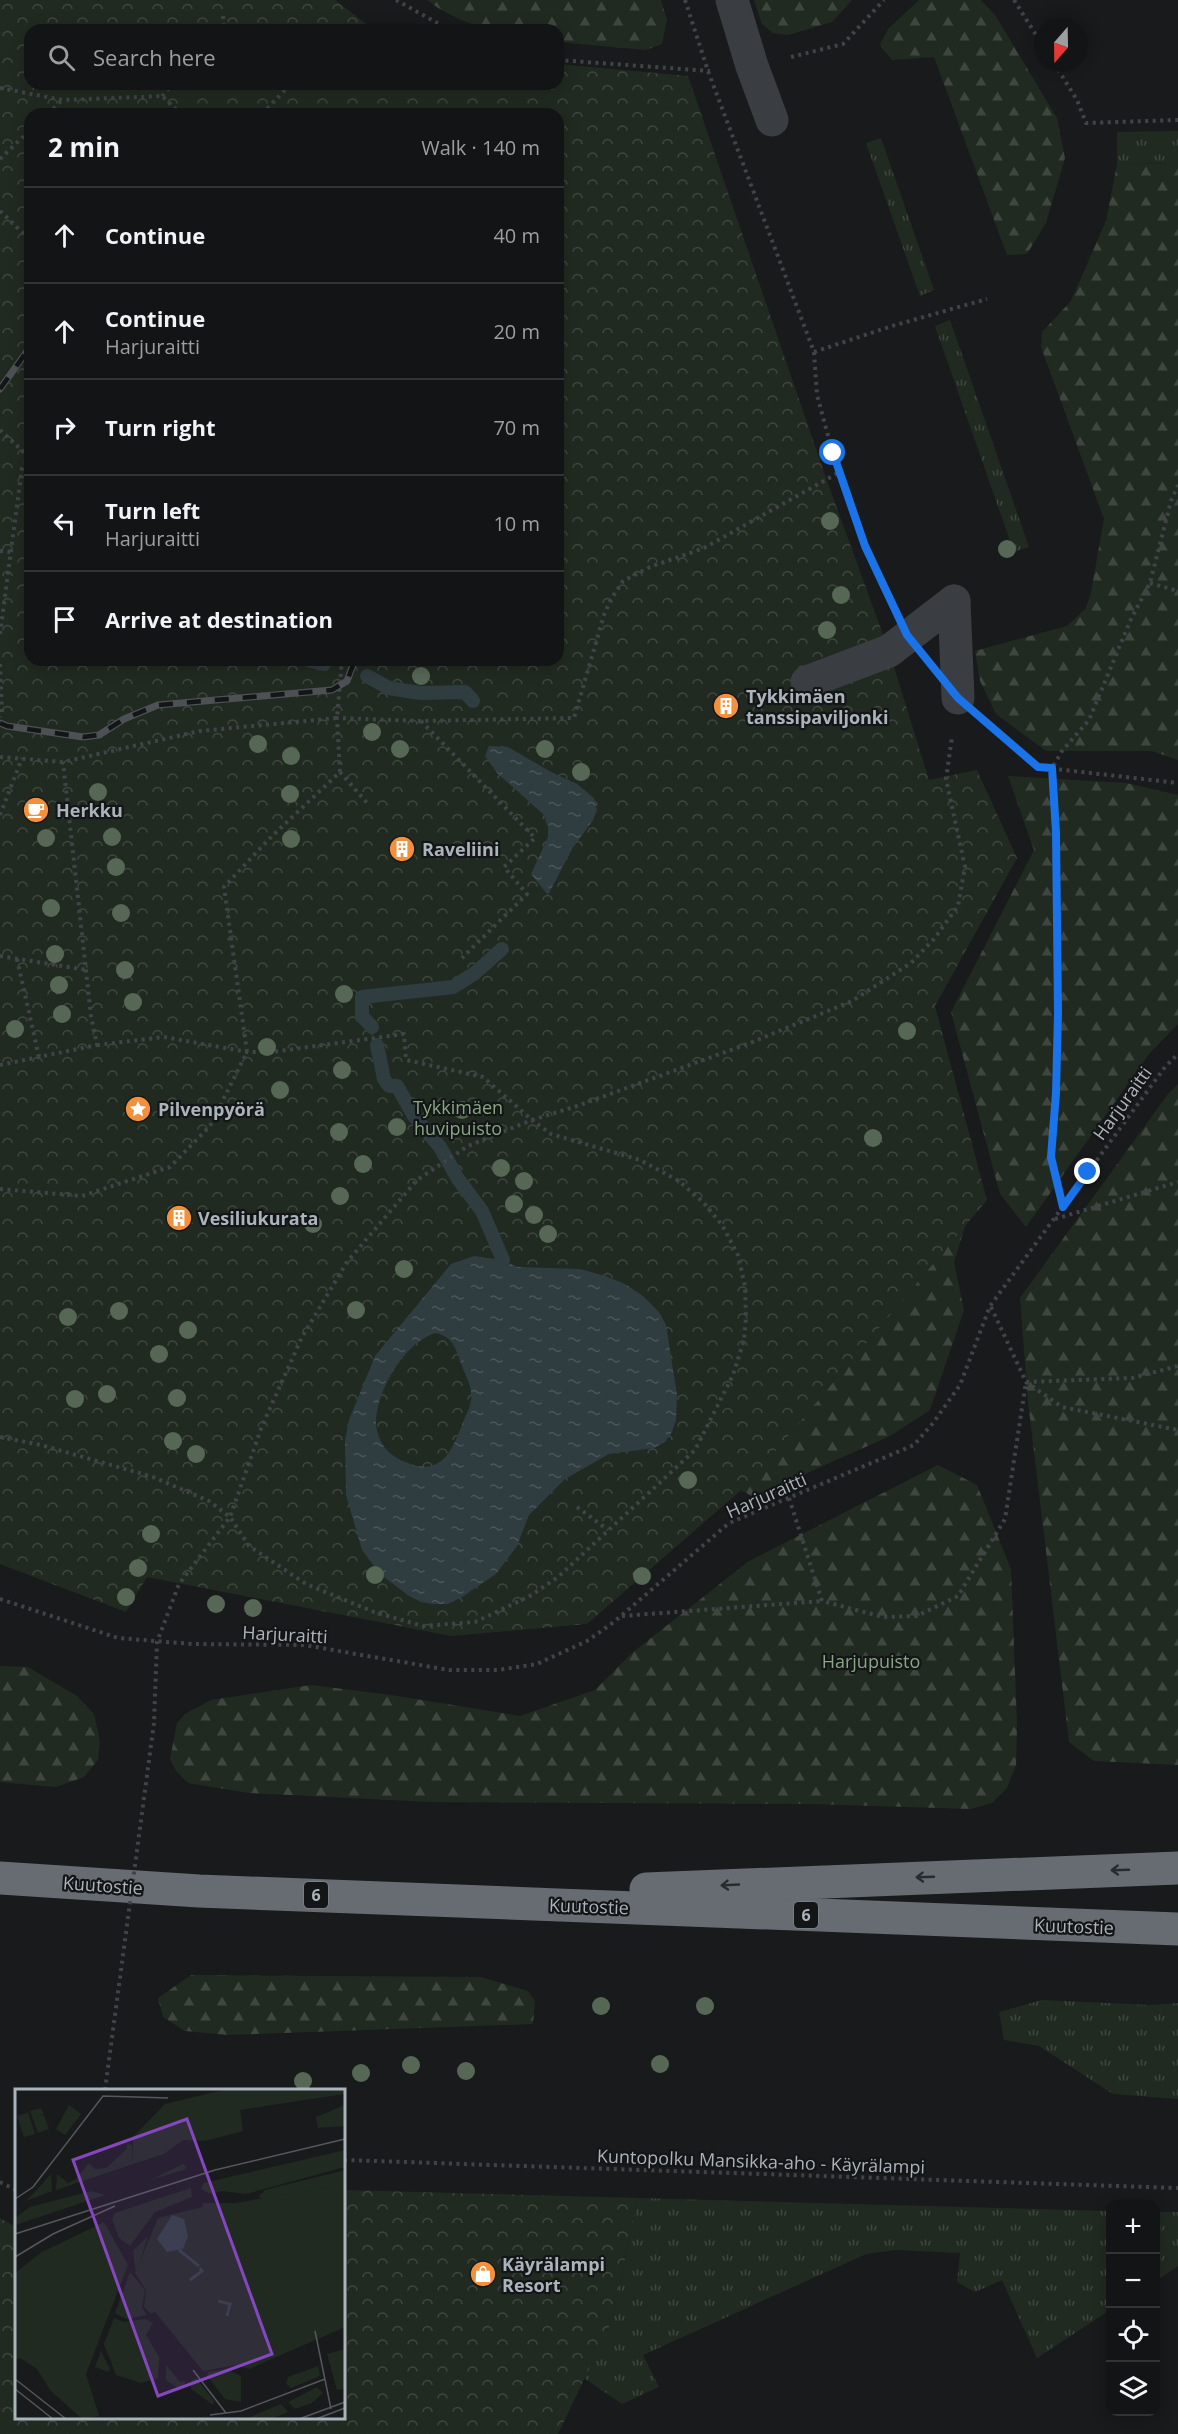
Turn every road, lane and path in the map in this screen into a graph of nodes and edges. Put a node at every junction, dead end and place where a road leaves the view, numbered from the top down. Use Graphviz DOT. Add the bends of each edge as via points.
graph roads {
  1 [pos="396,0"];
  2 [pos="685,0"];
  3 [pos="732,0"];
  4 [pos="884,0"];
  5 [pos="1014,0"];
  6 [pos="223,16"];
  7 [pos="224,24"];
  8 [pos="439,24"];
  9 [pos="1034,32"];
  10 [pos="564,60"];
  11 [pos="752,66"];
  12 [pos="708,71"];
  13 [pos="1060,72"];
  14 [pos="0,88"];
  15 [pos="168,90"];
  16 [pos="285,90"];
  17 [pos="162,96"];
  18 [pos="63,100"];
  19 [pos="54,108"];
  20 [pos="175,108"];
  21 [pos="268,108"];
  22 [pos="772,120"];
  23 [pos="1178,120"];
  24 [pos="24,136"];
  25 [pos="0,159"];
  26 [pos="0,211"];
  27 [pos="24,233"];
  28 [pos="987,299"];
  29 [pos="814,352"];
  30 [pos="0,430"];
  31 [pos="24,452"];
  32 [pos="24,465"];
  33 [pos="838,473"];
  34 [pos="1178,485"];
  35 [pos="0,551"];
  36 [pos="10,552"];
  37 [pos="1150,583"];
  38 [pos="1178,591"];
  39 [pos="0,634"];
  40 [pos="907,635"];
  41 [pos="0,664"];
  42 [pos="341,666"];
  43 [pos="807,682"];
  44 [pos="958,698"];
  45 [pos="0,717"];
  46 [pos="337,718"];
  47 [pos="421,721"];
  48 [pos="0,757"];
  49 [pos="22,758"];
  50 [pos="63,762"];
  51 [pos="1052,768"];
  52 [pos="340,772"];
  53 [pos="1178,783"];
  54 [pos="367,803"];
  55 [pos="0,815"];
  56 [pos="0,956"];
  57 [pos="462,958"];
  58 [pos="17,959"];
  59 [pos="87,970"];
  60 [pos="97,1045"];
  61 [pos="247,1052"];
  62 [pos="1178,1054"];
  63 [pos="39,1057"];
  64 [pos="0,1065"];
  65 [pos="532,1120"];
  66 [pos="1178,1182"];
  67 [pos="0,1189"];
  68 [pos="1063,1207"];
  69 [pos="1053,1220"];
  70 [pos="990,1306"];
  71 [pos="1178,1366"];
  72 [pos="1026,1382"];
  73 [pos="1178,1430"];
  74 [pos="0,1437"];
  75 [pos="789,1498"];
  76 [pos="578,1507"];
  77 [pos="230,1517"];
  78 [pos="608,1530"];
  79 [pos="0,1599"];
  80 [pos="822,1601"];
  81 [pos="621,1616"];
  82 [pos="158,1642"];
  83 [pos="1178,1868"];
  84 [pos="0,1878"];
  85 [pos="433,1900"];
  86 [pos="1178,1929"];
  87 [pos="105,2089"];
  88 [pos="345,2160"];
  89 [pos="0,2182"];
  90 [pos="1178,2188"];
  91 [pos="15,2190"];
  1 -- 8 [label="path"];
  2 -- 12 [label="path"];
  3 -- 11 [label="street"];
  4 -- 11 [label="path" via="843,44"];
  5 -- 9 [label="path"];
  6 -- 7 [label="path"];
  10 -- 12 [label="path"];
  11 -- 12 [label="path"];
  11 -- 22 [label="street"];
  12 -- 29 [label="path"];
  13 -- 23 [label="path" via="1086,123"];
  14 -- 18 [label="path"];
  15 -- 17 [label="path"];
  16 -- 21 [label="path"];
  17 -- 18 [label="path"];
  17 -- 20 [label="path"];
  18 -- 19 [label="path"];
  24 -- 25 [label="path"];
  26 -- 27 [label="path"];
  28 -- 29 [label="path"];
  29 -- 33 [label="path" via="817,395"];
  30 -- 31 [label="path"];
  32 -- 36 [label="path"];
  33 -- 40 [label="path" via="865,546"];
  33 -- 47 [label="path" via="704,548 650,567 624,581 604,615 574,718"];
  34 -- 37 [label="path"];
  35 -- 36 [label="path"];
  36 -- 39 [label="path"];
  37 -- 38 [label="path"];
  37 -- 51 [label="path" via="1089,720"];
  40 -- 43 [label="street" via="889,651"];
  40 -- 44 [label="street" via="954,601"];
  41 -- 45 [label="path"];
  42 -- 46 [label="path"];
  44 -- 51 [label="path" via="1038,767"];
  44 -- 65 [label="path" via="946,778 965,867 958,906 910,963 852,1001 750,1043"];
  46 -- 47 [label="path"];
  46 -- 50 [label="path" via="200,731"];
  46 -- 52 [label="path"];
  47 -- 57 [label="path" via="535,838 504,867 527,894"];
  48 -- 49 [label="path"];
  49 -- 50 [label="path"];
  49 -- 55 [label="path"];
  50 -- 59 [label="path"];
  51 -- 53 [label="path"];
  51 -- 68 [label="path" via="1058,1013 1051,1157"];
  52 -- 54 [label="path"];
  52 -- 61 [label="path" via="224,887"];
  56 -- 58 [label="path"];
  58 -- 59 [label="path"];
  58 -- 63 [label="path"];
  59 -- 60 [label="path"];
  60 -- 61 [label="path" via="164,1037"];
  60 -- 63 [label="path"];
  61 -- 65 [label="path" via="272,1053 404,1034 406,1060 483,1077"];
  61 -- 67 [label="path" via="210,1126 170,1167 82,1196"];
  62 -- 68 [label="path, Harjuraitti"];
  63 -- 64 [label="path"];
  65 -- 77 [label="path" via="468,1146 417,1180 347,1262 302,1337 262,1426"];
  65 -- 78 [label="path" via="551,1134 640,1160 679,1181 722,1225 738,1255 746,1286 744,1340 724,1395 695,1450"];
  66 -- 69 [label="path"];
  68 -- 69 [label="path, Harjuraitti"];
  69 -- 70 [label="path, Harjuraitti"];
  70 -- 72 [label="path"];
  70 -- 75 [label="path, Harjuraitti" via="960,1385 914,1445"];
  71 -- 72 [label="path" via="1132,1378"];
  72 -- 73 [label="path" via="1062,1407"];
  72 -- 80 [label="path" via="1005,1519 958,1596 917,1616 883,1617"];
  74 -- 77 [label="path" via="153,1477 209,1501"];
  75 -- 80 [label="path"];
  75 -- 81 [label="path, Harjuraitti" via="729,1523"];
  76 -- 78 [label="path"];
  77 -- 78 [label="path" via="249,1546 306,1584 374,1612 423,1626 475,1622 510,1607 558,1577"];
  77 -- 82 [label="path" via="179,1584"];
  79 -- 82 [label="path, Harjuraitti" via="118,1638"];
  80 -- 81 [label="path"];
  81 -- 82 [label="path, Harjuraitti" via="587,1641 537,1664 498,1670 449,1670 304,1645"];
  82 -- 87 [label="path, bridge" via="154,1723"];
  83 -- 85 [label="highway, one-way"];
  84 -- 85 [label="highway, Kuutostie / 6"];
  85 -- 86 [label="highway, Kuutostie / 6"];
  88 -- 90 [label="path, Kuntopolku Mansikka-aho - Käyrälampi"];
  89 -- 91 [label="path"];
}
